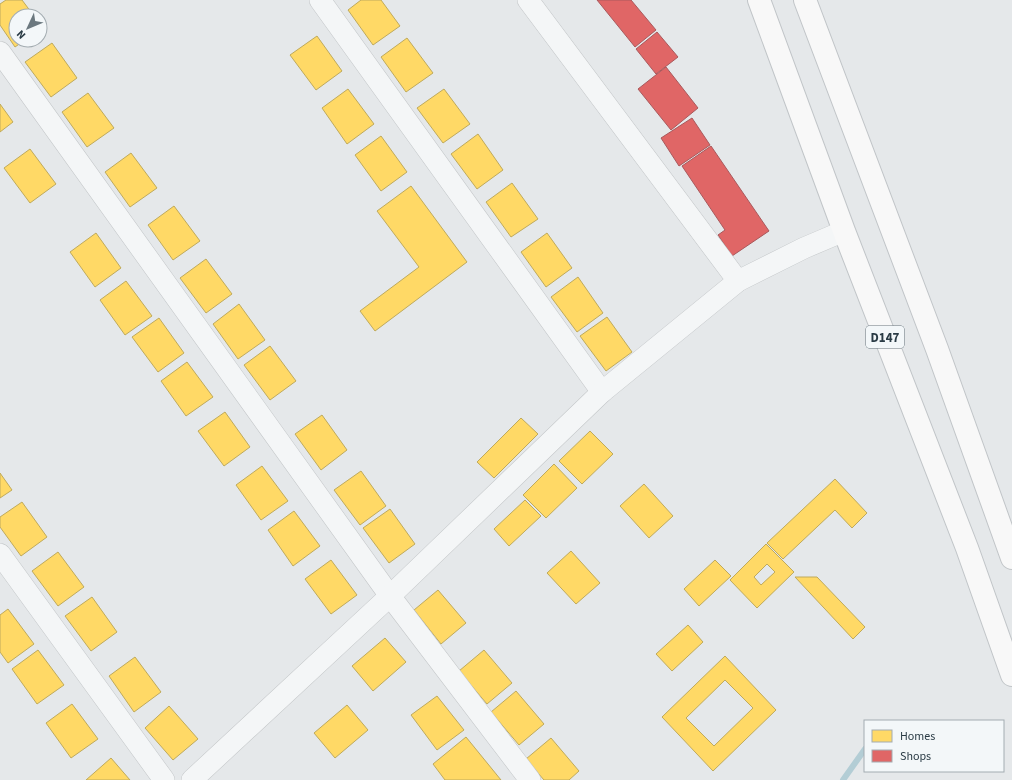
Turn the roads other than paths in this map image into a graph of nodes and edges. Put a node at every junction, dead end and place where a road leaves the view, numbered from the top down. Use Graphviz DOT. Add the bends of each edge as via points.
graph roads {
  1 [pos="320,0"];
  2 [pos="528,0"];
  3 [pos="759,0"];
  4 [pos="805,0"];
  5 [pos="0,52"];
  6 [pos="844,231"];
  7 [pos="738,281"];
  8 [pos="602,392"];
  9 [pos="0,554"];
  10 [pos="1012,558"];
  11 [pos="390,596"];
  12 [pos="1012,675"];
  13 [pos="164,780"];
  14 [pos="192,780"];
  15 [pos="530,780"];
  1 -- 8 [label="street"];
  2 -- 7 [label="street"];
  3 -- 6 [label="main road, D147"];
  4 -- 10 [label="main road" via="937,349"];
  5 -- 11 [label="street"];
  6 -- 7 [label="street"];
  6 -- 12 [label="main road, D147" via="967,548"];
  7 -- 8 [label="street"];
  8 -- 11 [label="street"];
  9 -- 13 [label="street"];
  11 -- 14 [label="street"];
  11 -- 15 [label="street"];
}
